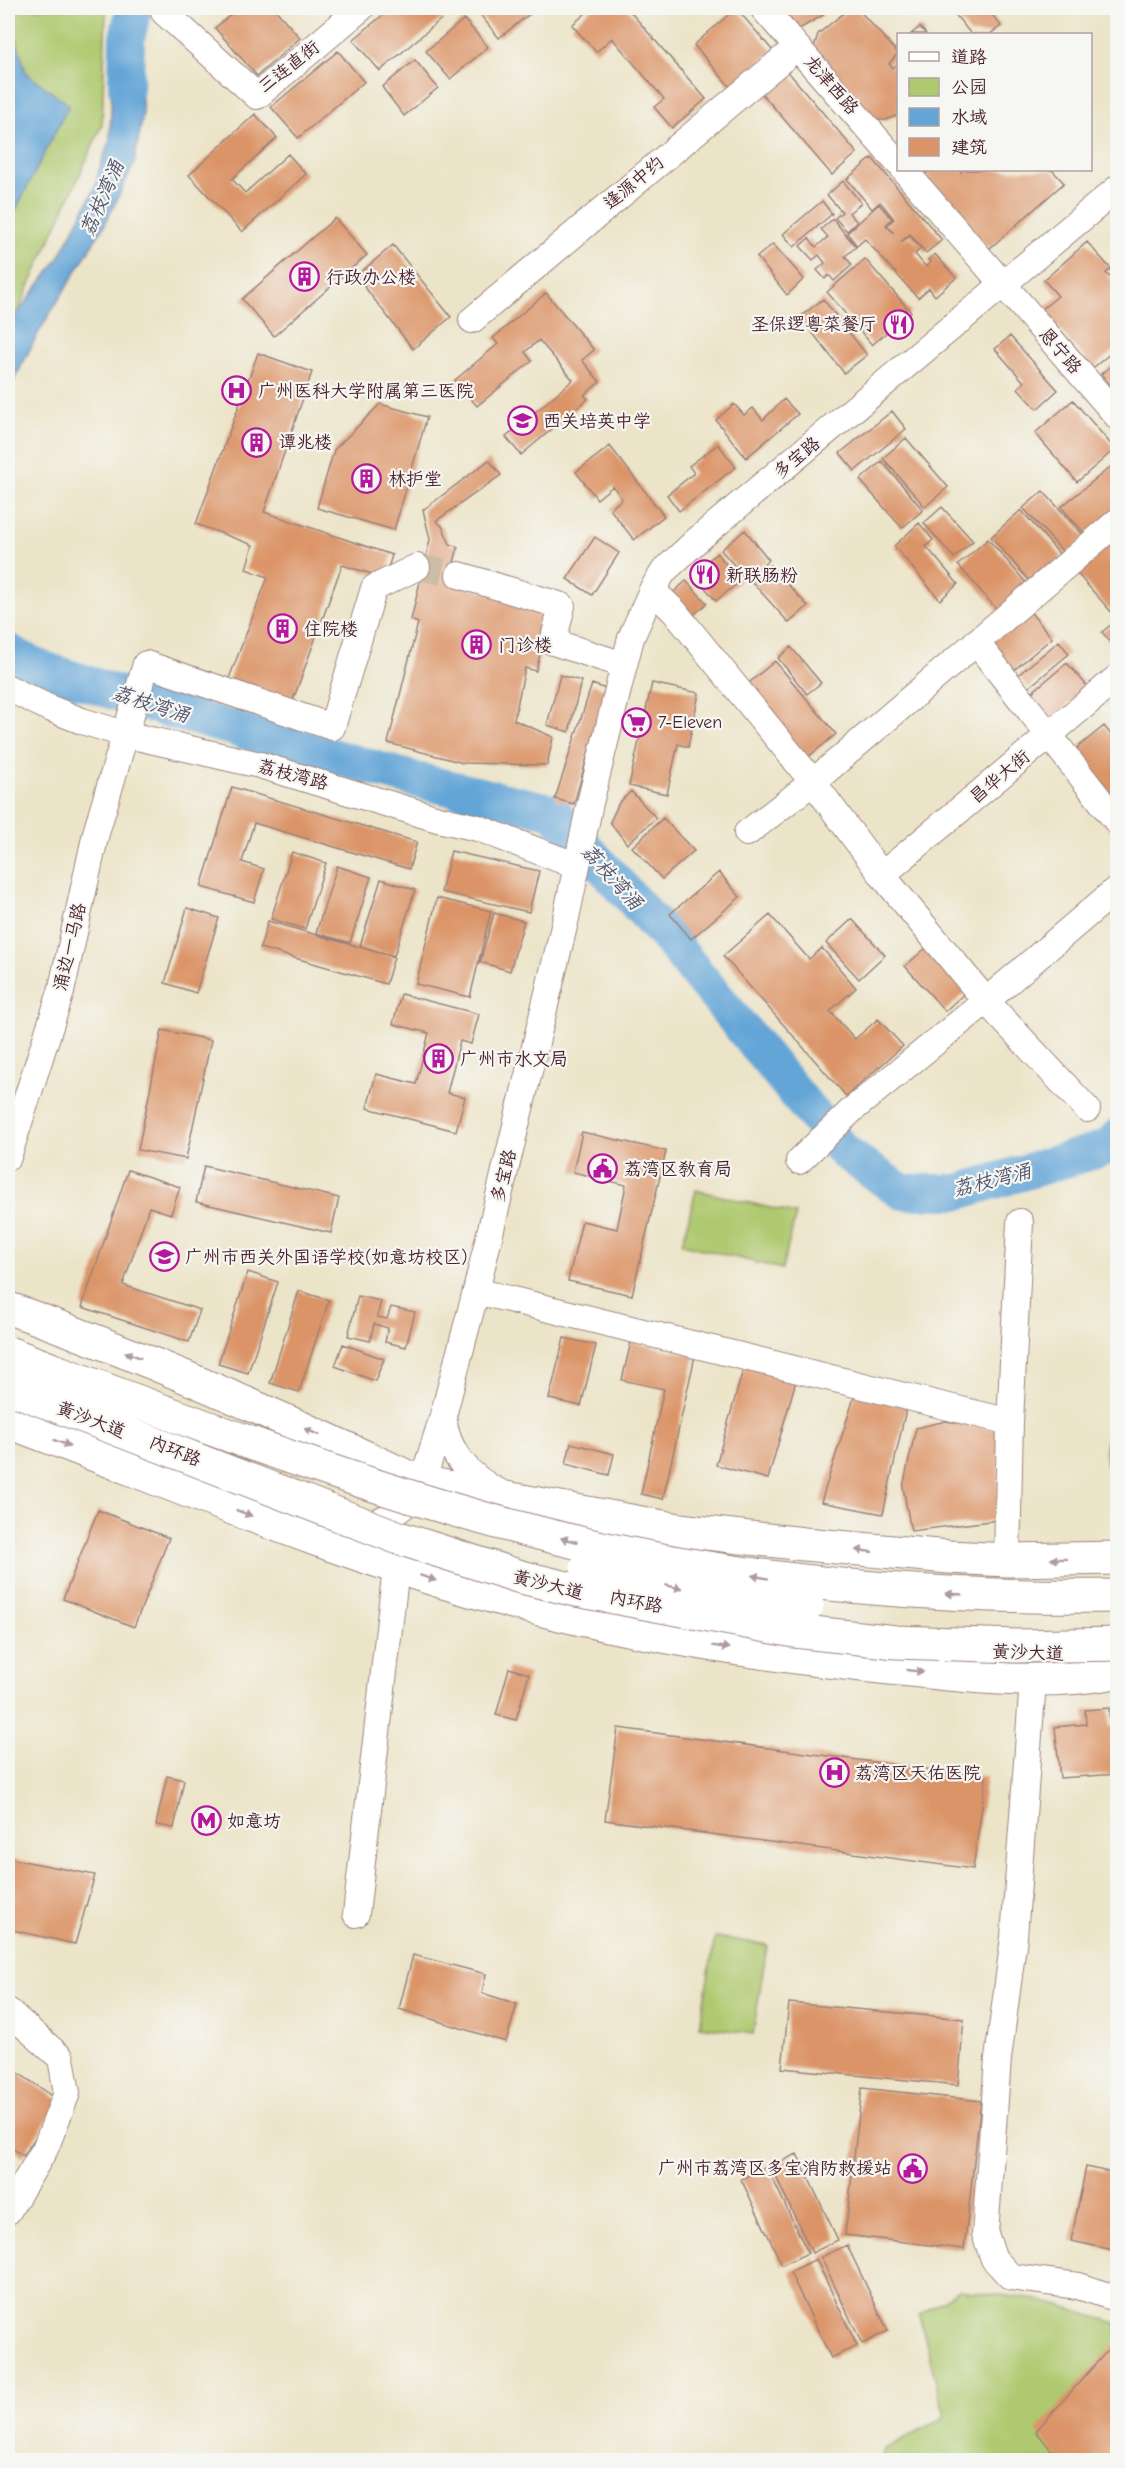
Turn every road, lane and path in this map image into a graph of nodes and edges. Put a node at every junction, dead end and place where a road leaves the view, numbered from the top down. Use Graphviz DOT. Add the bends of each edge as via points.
graph roads {
  1 [pos="361,8"];
  2 [pos="763,8"];
  3 [pos="164,12"];
  4 [pos="797,47"];
  5 [pos="897,162"];
  6 [pos="905,171"];
  7 [pos="1118,188"];
  8 [pos="1003,285"];
  9 [pos="472,320"];
  10 [pos="1118,417"];
  11 [pos="1118,521"];
  12 [pos="417,567"];
  13 [pos="459,575"];
  14 [pos="651,590"];
  15 [pos="976,642"];
  16 [pos="624,665"];
  17 [pos="1118,678"];
  18 [pos="8,688"];
  19 [pos="124,734"];
  20 [pos="1050,736"];
  21 [pos="813,782"];
  22 [pos="1118,823"];
  23 [pos="747,833"];
  24 [pos="577,866"];
  25 [pos="882,875"];
  26 [pos="1118,888"];
  27 [pos="986,1001"];
  28 [pos="1087,1109"];
  29 [pos="804,1156"];
  30 [pos="8,1157"];
  31 [pos="1020,1222"];
  32 [pos="476,1291"];
  33 [pos="8,1308"];
  34 [pos="8,1344"];
  35 [pos="8,1353"];
  36 [pos="8,1388"];
  37 [pos="443,1416"];
  38 [pos="8,1422"];
  39 [pos="1010,1422"];
  40 [pos="133,1434"];
  41 [pos="422,1483"];
  42 [pos="511,1498"];
  43 [pos="360,1527"];
  44 [pos="679,1530"];
  45 [pos="1118,1558"];
  46 [pos="1007,1560"];
  47 [pos="396,1568"];
  48 [pos="1118,1596"];
  49 [pos="1118,1616"];
  50 [pos="645,1621"];
  51 [pos="1118,1635"];
  52 [pos="1118,1644"];
  53 [pos="931,1647"];
  54 [pos="1118,1656"];
  55 [pos="1118,1672"];
  56 [pos="1033,1681"];
  57 [pos="356,1914"];
  58 [pos="8,2011"];
  59 [pos="16,2179"];
  60 [pos="8,2211"];
  61 [pos="1118,2299"];
  1 -- 3 [label="street, 三连直街" via="257,96"];
  2 -- 4 [label="street, 龙津西路"];
  4 -- 5 [label="street, 龙津西路"];
  4 -- 9 [label="street, 逢源中约"];
  6 -- 8 [label="street"];
  7 -- 8 [label="street, 多宝路"];
  8 -- 10 [label="street, 恩宁路"];
  8 -- 14 [label="street, 多宝路" via="696,541 664,571"];
  11 -- 15 [label="street"];
  12 -- 19 [label="street, 涌边一马路" via="374,588 332,727 146,664"];
  13 -- 16 [label="street" via="562,606 553,642"];
  14 -- 16 [label="street, 多宝路"];
  14 -- 21 [label="street" via="674,611"];
  15 -- 20 [label="street"];
  15 -- 21 [label="street"];
  16 -- 24 [label="street, 多宝路"];
  17 -- 20 [label="street, 昌华大街"];
  18 -- 19 [label="street, 荔枝湾路" via="49,708"];
  19 -- 24 [label="street, 荔枝湾路" via="260,765 478,828"];
  19 -- 30 [label="street, 涌边一马路" via="96,833 61,992"];
  20 -- 22 [label="street"];
  20 -- 25 [label="street, 昌华大街"];
  21 -- 23 [label="street"];
  21 -- 25 [label="street"];
  24 -- 32 [label="street, 多宝路"];
  25 -- 27 [label="street"];
  26 -- 27 [label="street"];
  27 -- 28 [label="street"];
  27 -- 29 [label="street" via="852,1110"];
  31 -- 39 [label="street"];
  32 -- 37 [label="street, 多宝路"];
  32 -- 39 [label="street"];
  41 -- 33 [label="main road, one-way" via="175,1372"];
  34 -- 41 [label="highway" via="285,1447"];
  48 -- 35 [label="highway, 内环路, one-way, bridge" via="971,1595 845,1587 773,1579 624,1552 522,1529 400,1494"];
  36 -- 40 [label="highway, 内环路, bridge"];
  36 -- 43 [label="highway, 黄沙大道"];
  37 -- 41 [label="street, 多宝路"];
  37 -- 42 [label="street" via="445,1434 471,1473"];
  38 -- 47 [label="main road, one-way"];
  39 -- 46 [label="street"];
  40 -- 49 [label="highway, one-way, bridge" via="286,1477 442,1529 704,1593 937,1616"];
  40 -- 52 [label="highway, 内环路, bridge" via="399,1538 572,1589 794,1631 896,1642 1005,1646"];
  41 -- 42 [label="highway"];
  41 -- 43 [label="street" via="392,1515"];
  42 -- 44 [label="highway"];
  43 -- 50 [label="main road, 黄沙大道"];
  46 -- 44 [label="highway, one-way" via="884,1553"];
  44 -- 50 [label="highway" via="663,1533 640,1553 636,1583"];
  45 -- 46 [label="highway, one-way"];
  47 -- 50 [label="main road, one-way" via="507,1601"];
  47 -- 57 [label="street"];
  50 -- 53 [label="highway, 黄沙大道"];
  50 -- 56 [label="main road, one-way" via="798,1658"];
  51 -- 53 [label="highway"];
  53 -- 54 [label="highway, 黄沙大道"];
  55 -- 56 [label="main road"];
  56 -- 61 [label="street" via="1014,1937 998,2059 985,2234 994,2259 1011,2277 1078,2286"];
  58 -- 59 [label="street" via="61,2058 68,2093 45,2149"];
  59 -- 60 [label="street"];
}
